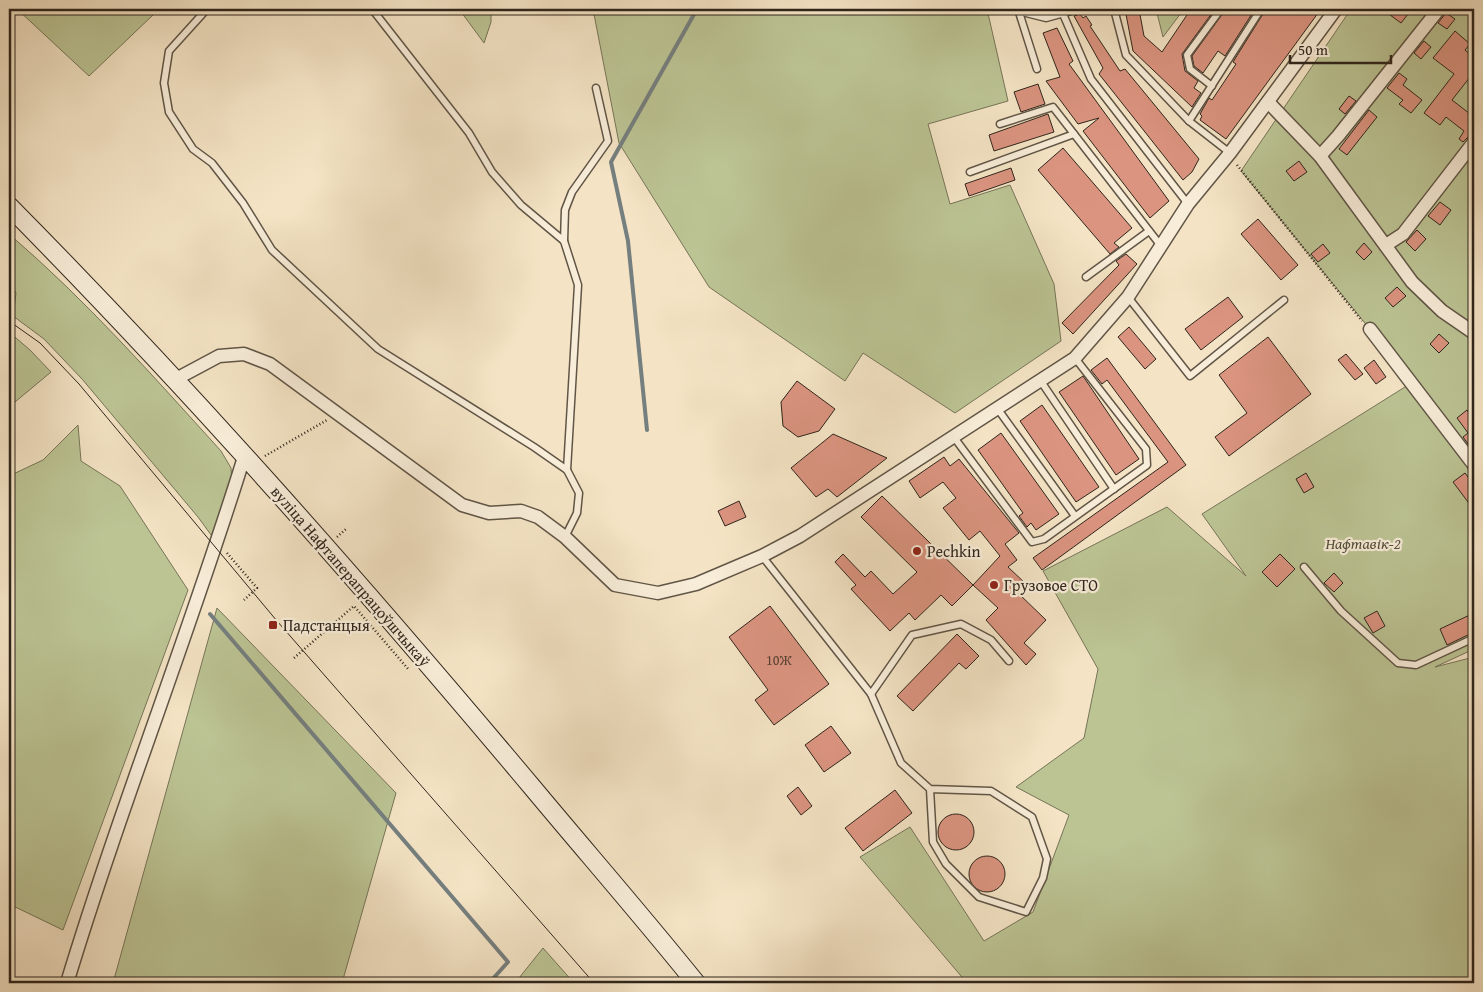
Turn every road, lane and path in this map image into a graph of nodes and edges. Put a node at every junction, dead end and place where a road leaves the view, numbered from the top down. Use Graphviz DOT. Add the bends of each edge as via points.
graph roads {
  1 [pos="207,9"];
  2 [pos="372,9"];
  3 [pos="1079,9"];
  4 [pos="1114,9"];
  5 [pos="1221,9"];
  6 [pos="1261,9"];
  7 [pos="1336,9"];
  8 [pos="1439,9"];
  9 [pos="1018,10"];
  10 [pos="1063,14"];
  11 [pos="1037,69"];
  12 [pos="1212,86"];
  13 [pos="596,88"];
  14 [pos="1268,102"];
  15 [pos="1189,121"];
  16 [pos="1000,124"];
  17 [pos="1074,134"];
  18 [pos="1474,142"];
  19 [pos="1230,153"];
  20 [pos="1320,156"];
  21 [pos="970,172"];
  22 [pos="1188,204"];
  23 [pos="9,206"];
  24 [pos="1149,231"];
  25 [pos="564,241"];
  26 [pos="1386,245"];
  27 [pos="1161,246"];
  28 [pos="1086,276"];
  29 [pos="1128,296"];
  30 [pos="1284,300"];
  31 [pos="1473,327"];
  32 [pos="1370,329"];
  33 [pos="1075,358"];
  34 [pos="176,379"];
  35 [pos="1040,380"];
  36 [pos="997,408"];
  37 [pos="339,413"];
  38 [pos="953,436"];
  39 [pos="249,459"];
  40 [pos="1474,465"];
  41 [pos="567,470"];
  42 [pos="1114,489"];
  43 [pos="1075,516"];
  44 [pos="565,537"];
  45 [pos="218,542"];
  46 [pos="762,556"];
  47 [pos="1304,567"];
  48 [pos="244,600"];
  49 [pos="1474,638"];
  50 [pos="294,658"];
  51 [pos="1009,661"];
  52 [pos="409,670"];
  53 [pos="871,694"];
  54 [pos="930,789"];
  55 [pos="67,983"];
  56 [pos="696,983"];
  1 -- 41 [label="lane" via="169,51 164,83 168,112 193,149 212,164 233,190 272,250 378,349"];
  2 -- 25 [label="lane" via="469,133 492,172 520,204"];
  3 -- 10 [label="lane"];
  4 -- 15 [label="lane" via="1126,55"];
  5 -- 12 [label="lane" via="1187,55 1190,69"];
  6 -- 12 [label="lane"];
  7 -- 14 [label="street"];
  8 -- 20 [label="street"];
  9 -- 10 [label="lane" via="1046,18"];
  9 -- 11 [label="lane"];
  10 -- 22 [label="lane" via="1091,79"];
  12 -- 15 [label="lane"];
  13 -- 25 [label="lane" via="608,141 572,192 565,210"];
  14 -- 19 [label="street"];
  14 -- 20 [label="street"];
  15 -- 19 [label="lane"];
  16 -- 17 [label="lane" via="1053,107"];
  17 -- 21 [label="lane"];
  17 -- 24 [label="lane"];
  18 -- 26 [label="street" via="1403,234"];
  19 -- 22 [label="street"];
  19 -- 32 [label="path" via="1241,171"];
  20 -- 26 [label="street"];
  22 -- 27 [label="street"];
  23 -- 34 [label="main road, вуліца Нафтаперапрацоўшчыкаў"];
  24 -- 27 [label="lane"];
  24 -- 28 [label="lane"];
  25 -- 41 [label="lane" via="578,285"];
  26 -- 31 [label="street" via="1412,282 1442,310"];
  27 -- 29 [label="street"];
  29 -- 30 [label="lane" via="1190,376"];
  29 -- 33 [label="street"];
  32 -- 40 [label="street"];
  33 -- 35 [label="street"];
  33 -- 42 [label="lane" via="1146,449 1147,465"];
  34 -- 37 [label="street" via="219,356 244,354 270,364"];
  34 -- 39 [label="main road, вуліца Нафтаперапрацоўшчыкаў"];
  35 -- 36 [label="street"];
  35 -- 42 [label="lane"];
  36 -- 38 [label="street"];
  36 -- 43 [label="lane"];
  37 -- 39 [label="path"];
  37 -- 44 [label="street" via="462,504 489,512 521,511 538,517"];
  38 -- 43 [label="lane" via="1032,542 1044,539"];
  38 -- 46 [label="street" via="800,536"];
  39 -- 45 [label="street"];
  39 -- 56 [label="main road, вуліца Нафтаперапрацоўшчыкаў" via="408,640"];
  41 -- 44 [label="lane" via="579,493 577,513"];
  42 -- 43 [label="lane"];
  44 -- 46 [label="street" via="615,585 658,593 696,584"];
  45 -- 48 [label="path" via="257,588"];
  45 -- 55 [label="street" via="97,884"];
  46 -- 53 [label="lane"];
  47 -- 49 [label="lane" via="1341,610 1398,663 1416,665"];
  50 -- 52 [label="path" via="354,606"];
  51 -- 53 [label="lane" via="991,640 961,624 912,635"];
  53 -- 54 [label="lane" via="901,763"];
  54 -- 54 [label="lane" via="992,791 1032,817 1047,859 1043,878 1026,912 979,897 946,864 933,842"];
}
